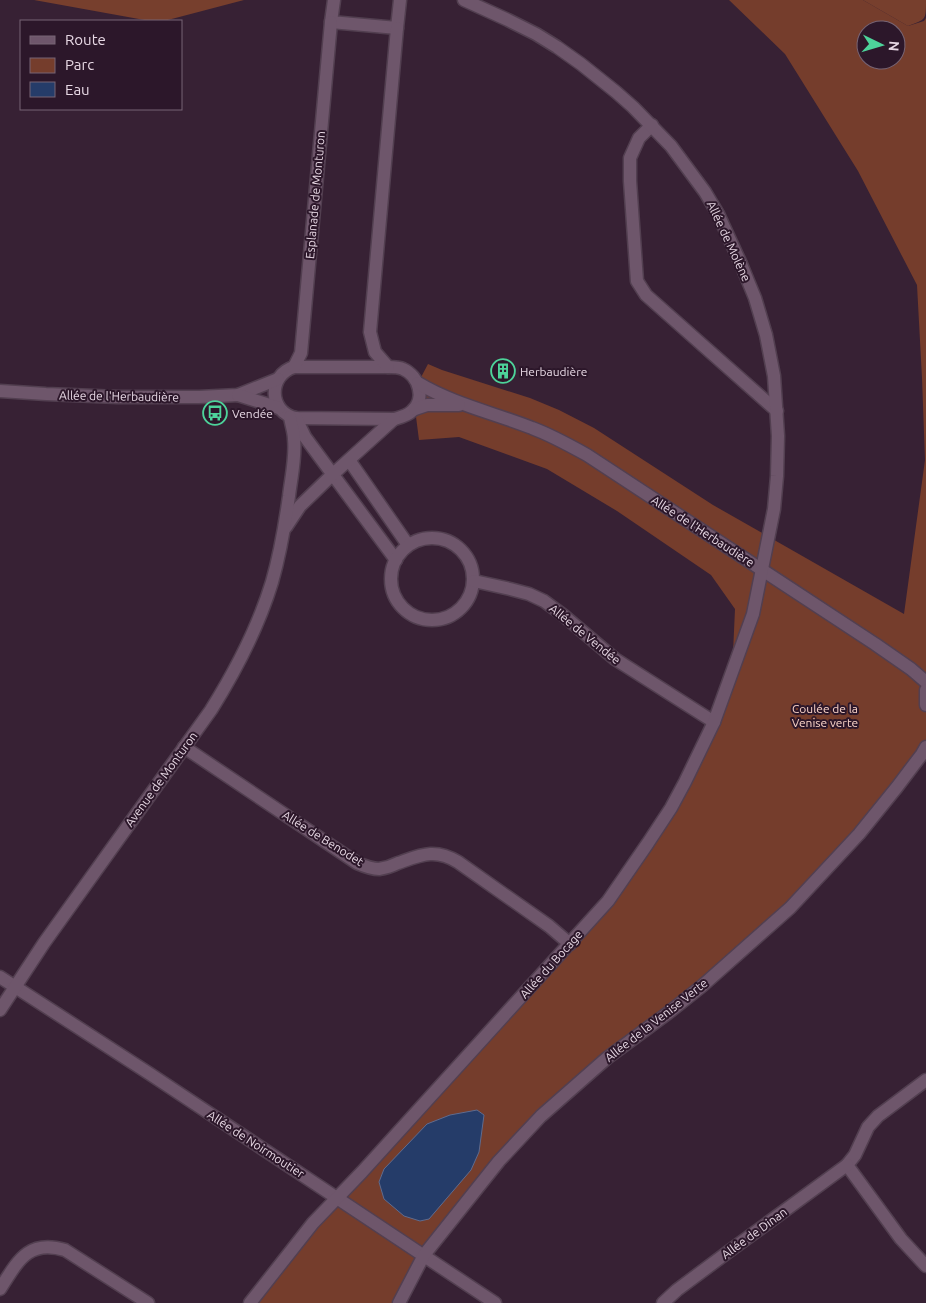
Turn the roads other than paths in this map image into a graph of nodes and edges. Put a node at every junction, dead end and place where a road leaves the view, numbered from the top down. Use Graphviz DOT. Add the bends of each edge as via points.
graph roads {
  1 [pos="334,0"];
  2 [pos="400,0"];
  3 [pos="464,0"];
  4 [pos="331,22"];
  5 [pos="397,28"];
  6 [pos="652,125"];
  7 [pos="294,367"];
  8 [pos="388,367"];
  9 [pos="278,379"];
  10 [pos="418,383"];
  11 [pos="0,391"];
  12 [pos="238,395"];
  13 [pos="466,405"];
  14 [pos="279,408"];
  15 [pos="415,409"];
  16 [pos="777,411"];
  17 [pos="293,417"];
  18 [pos="394,418"];
  19 [pos="348,460"];
  20 [pos="332,475"];
  21 [pos="284,529"];
  22 [pos="408,545"];
  23 [pos="396,560"];
  24 [pos="761,569"];
  25 [pos="474,581"];
  26 [pos="926,682"];
  27 [pos="926,690"];
  28 [pos="926,705"];
  29 [pos="714,722"];
  30 [pos="184,747"];
  31 [pos="926,747"];
  32 [pos="570,944"];
  33 [pos="0,977"];
  34 [pos="15,987"];
  35 [pos="0,1010"];
  36 [pos="926,1080"];
  37 [pos="847,1165"];
  38 [pos="337,1198"];
  39 [pos="424,1256"];
  40 [pos="926,1266"];
  41 [pos="0,1288"];
  42 [pos="148,1303"];
  43 [pos="250,1303"];
  44 [pos="399,1303"];
  45 [pos="496,1303"];
  46 [pos="663,1303"];
  1 -- 4 [label="street, Esplanade de Monturon"];
  2 -- 5 [label="street"];
  3 -- 6 [label="street, Allée de Molène" via="557,47 616,92"];
  4 -- 5 [label="street"];
  4 -- 7 [label="street, Esplanade de Monturon" via="301,353"];
  5 -- 8 [label="street" via="370,332 375,352"];
  6 -- 16 [label="street, Allée de Molène" via="705,192 742,264 766,335"];
  6 -- 16 [label="street" via="639,138 630,158 637,281 646,295"];
  7 -- 8 [label="street, Allée de l'Herbaudière"];
  7 -- 9 [label="street, Allée de l'Herbaudière"];
  8 -- 10 [label="street, Allée de l'Herbaudière" via="403,369"];
  9 -- 12 [label="street, Allée de l'Herbaudière"];
  9 -- 14 [label="street" via="274,394"];
  10 -- 13 [label="street, Allée de l'Herbaudière"];
  10 -- 15 [label="street" via="419,400"];
  11 -- 12 [label="street, Allée de l'Herbaudière" via="118,396"];
  12 -- 14 [label="street, Allée de l'Herbaudière"];
  13 -- 15 [label="street, Allée de l'Herbaudière" via="427,405"];
  13 -- 24 [label="street, Allée de l'Herbaudière" via="533,428 569,445"];
  14 -- 17 [label="street"];
  15 -- 18 [label="street, Allée de l'Herbaudière"];
  16 -- 24 [label="street, Allée de Molène" via="774,509"];
  17 -- 18 [label="street"];
  17 -- 20 [label="street"];
  17 -- 21 [label="street, Avenue de Monturon" via="294,457"];
  18 -- 19 [label="street, Avenue de Monturon"];
  19 -- 20 [label="street, Avenue de Monturon"];
  19 -- 22 [label="street"];
  20 -- 21 [label="street, Avenue de Monturon" via="300,506"];
  20 -- 23 [label="street"];
  21 -- 30 [label="street, Avenue de Monturon" via="262,612 227,684"];
  22 -- 23 [label="street"];
  22 -- 25 [label="street" via="430,537 452,542 465,553"];
  23 -- 25 [label="street" via="391,572 393,591 406,611 418,618 432,621 454,614 468,601"];
  24 -- 26 [label="street, Allée de l'Herbaudière"];
  24 -- 29 [label="street, Allée du Bocage" via="752,614"];
  25 -- 29 [label="street, Allée de Vendée" via="544,601 615,659"];
  27 -- 28 [label="street"];
  29 -- 32 [label="street, Allée du Bocage" via="671,808 608,901"];
  30 -- 32 [label="street, Allée de Benodet" via="357,863 380,868 424,854 445,856 549,926"];
  30 -- 34 [label="street, Avenue de Monturon"];
  31 -- 39 [label="street, Allée de la Venise Verte" via="859,834 790,908 702,986 607,1058 541,1116 499,1161"];
  32 -- 38 [label="street, Allée du Bocage"];
  33 -- 34 [label="street, Allée de Noirmoutier"];
  34 -- 35 [label="street, Avenue de Monturon"];
  34 -- 38 [label="street, Allée de Noirmoutier"];
  36 -- 37 [label="street, Allée de Dinan" via="878,1116"];
  37 -- 40 [label="street" via="901,1239"];
  37 -- 46 [label="street, Allée de Dinan"];
  38 -- 39 [label="street, Allée de Noirmoutier"];
  38 -- 43 [label="street, Allée du Bocage" via="313,1223"];
  39 -- 44 [label="street, Allée de la Venise Verte"];
  39 -- 45 [label="street, Allée de Noirmoutier"];
  41 -- 42 [label="street" via="19,1260 34,1249 50,1246 65,1250"];
}
